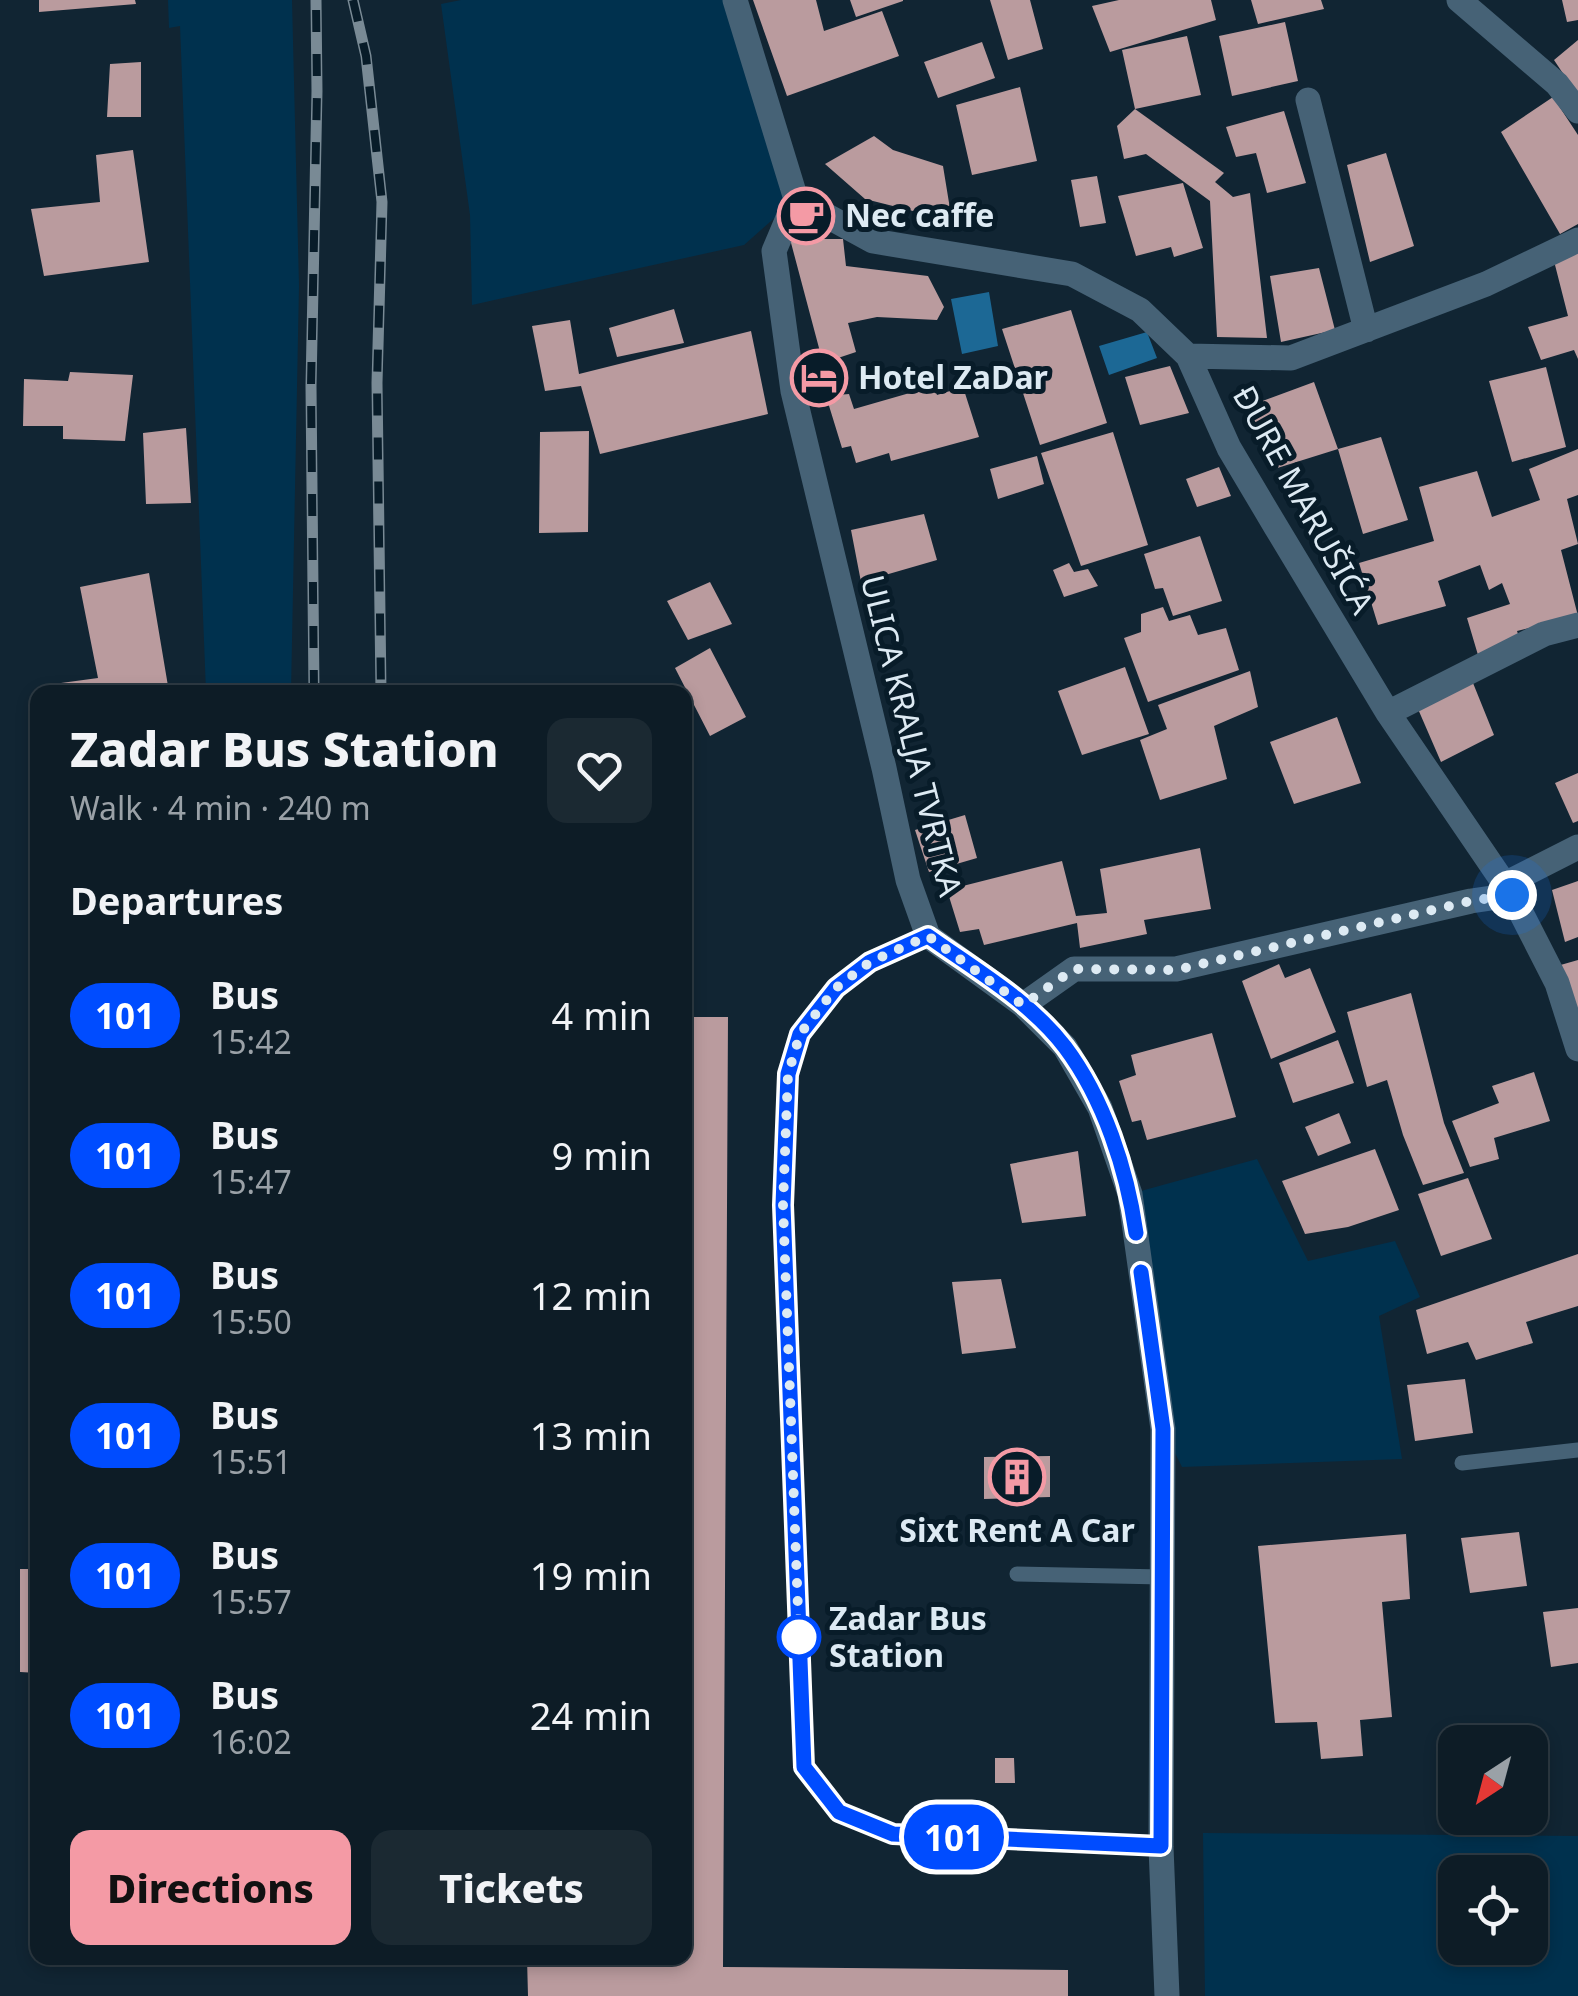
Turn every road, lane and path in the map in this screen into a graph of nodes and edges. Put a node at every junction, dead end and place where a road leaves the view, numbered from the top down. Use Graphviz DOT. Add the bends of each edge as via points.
graph roads {
  1 [pos="735,0"];
  2 [pos="1458,0"];
  3 [pos="1308,100"];
  4 [pos="1578,112"];
  5 [pos="796,199"];
  6 [pos="1578,240"];
  7 [pos="1366,330"];
  8 [pos="1188,356"];
  9 [pos="1578,625"];
  10 [pos="1388,714"];
  11 [pos="1578,847"];
  12 [pos="1509,890"];
  13 [pos="928,936"];
  14 [pos="1023,1005"];
  15 [pos="1578,1049"];
  16 [pos="1578,1450"];
  17 [pos="1462,1463"];
  18 [pos="1017,1574"];
  19 [pos="1163,1577"];
  20 [pos="1161,1846"];
  21 [pos="1167,1996"];
  1 -- 5 [label="street"];
  2 -- 4 [label="street" via="1557,84"];
  3 -- 7 [label="street"];
  5 -- 8 [label="street, ĐURE MARUŠIĆA" via="873,240 1072,274 1140,310"];
  5 -- 13 [label="street, ULICA KRALJA TVRTKA" via="774,251 793,391 908,880"];
  6 -- 7 [label="street"];
  7 -- 8 [label="street" via="1291,358"];
  8 -- 10 [label="street, ĐURE MARUŠIĆA" via="1229,448"];
  9 -- 10 [label="street" via="1544,634"];
  10 -- 12 [label="street, ĐURE MARUŠIĆA"];
  11 -- 12 [label="street"];
  12 -- 14 [label="street" via="1176,970 1074,969"];
  12 -- 15 [label="street, ĐURE MARUŠIĆA" via="1557,983"];
  13 -- 14 [label="street, ULICA KRALJA TVRTKA"];
  13 -- 20 [label="lane" via="870,962 836,988 800,1034 788,1074 783,1205 804,1767 839,1812 893,1834"];
  14 -- 19 [label="street, ULICA KRALJA TVRTKA" via="1065,1047 1100,1108 1130,1194 1163,1429"];
  16 -- 17 [label="lane"];
  18 -- 19 [label="lane"];
  19 -- 20 [label="street, ULICA KRALJA TVRTKA"];
  20 -- 21 [label="street, ULICA KRALJA TVRTKA"];
}
